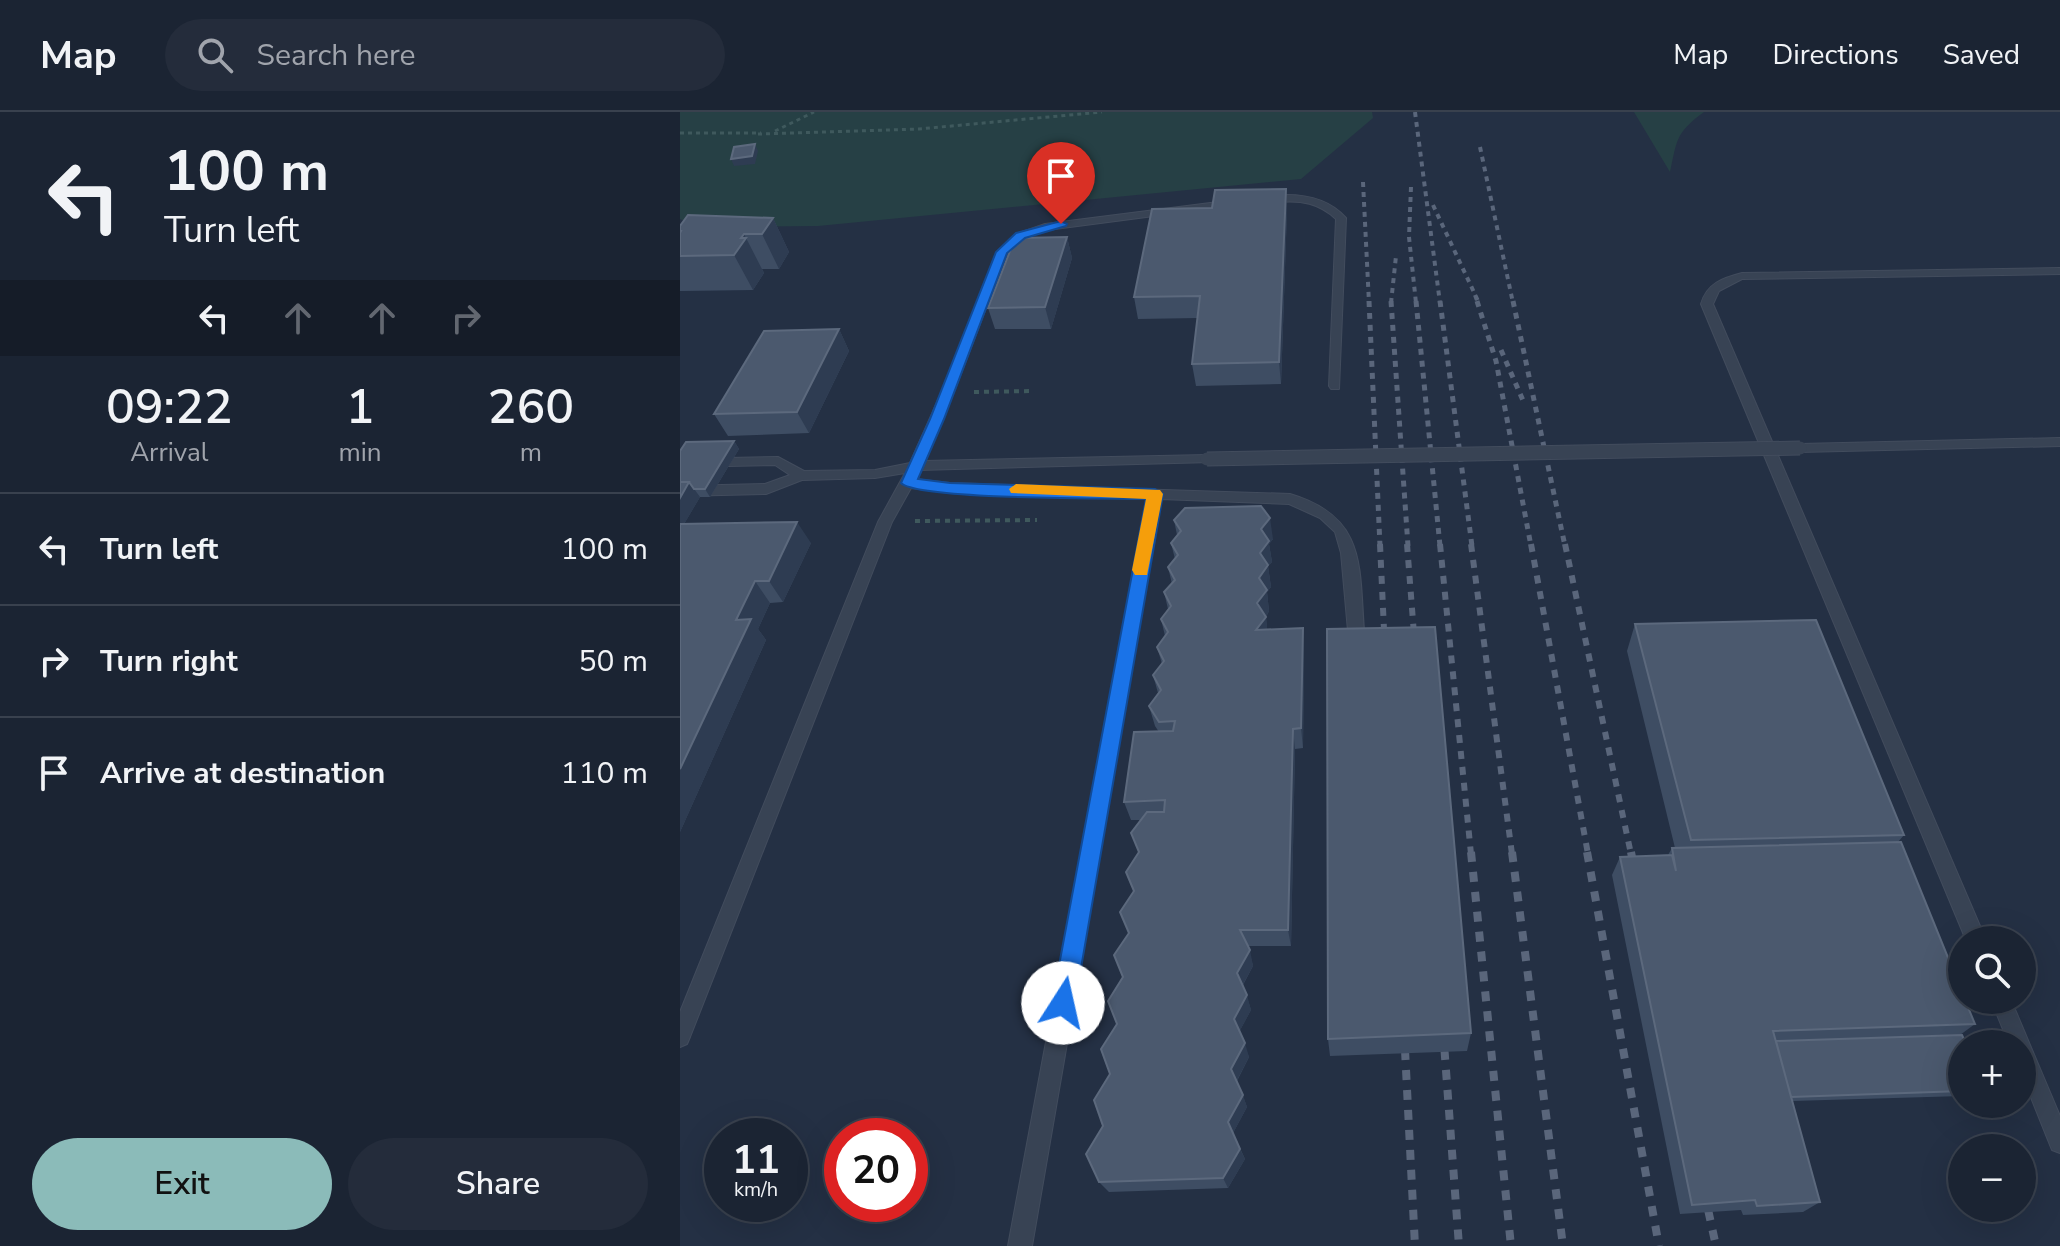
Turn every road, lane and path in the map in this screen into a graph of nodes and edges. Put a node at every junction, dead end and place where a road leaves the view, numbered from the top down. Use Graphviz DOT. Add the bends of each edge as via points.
graph roads {
  1 [pos="814,112"];
  2 [pos="1102,112"];
  3 [pos="680,133"];
  4 [pos="758,134"];
  5 [pos="2060,271"];
  6 [pos="1335,386"];
  7 [pos="1034,391"];
  8 [pos="965,392"];
  9 [pos="2060,442"];
  10 [pos="680,463"];
  11 [pos="917,466"];
  12 [pos="801,476"];
  13 [pos="908,483"];
  14 [pos="680,491"];
  15 [pos="1155,494"];
  16 [pos="1043,520"];
  17 [pos="905,521"];
  18 [pos="1357,642"];
  19 [pos="1970,926"];
  20 [pos="680,1037"];
  21 [pos="2036,1084"];
  22 [pos="2060,1142"];
  23 [pos="1020,1246"];
  1 -- 4 [label="path" via="787,127"];
  2 -- 4 [label="path" via="919,129"];
  3 -- 4 [label="path"];
  5 -- 19 [label="lane" via="1742,276 1708,295 1707,304"];
  6 -- 11 [label="lane" via="1343,227 1326,205 1288,198 1045,227 1020,236 1002,252"];
  7 -- 8 [label="path"];
  9 -- 11 [label="lane, bridge"];
  10 -- 12 [label="lane" via="778,461"];
  11 -- 12 [label="lane" via="875,474"];
  11 -- 13 [label="lane"];
  12 -- 14 [label="lane" via="766,489"];
  13 -- 15 [label="lane"];
  13 -- 20 [label="lane" via="885,522"];
  15 -- 18 [label="lane" via="1290,499 1325,515 1342,532 1348,551"];
  15 -- 23 [label="lane"];
  16 -- 17 [label="path"];
  21 -- 22 [label="lane"];
}
